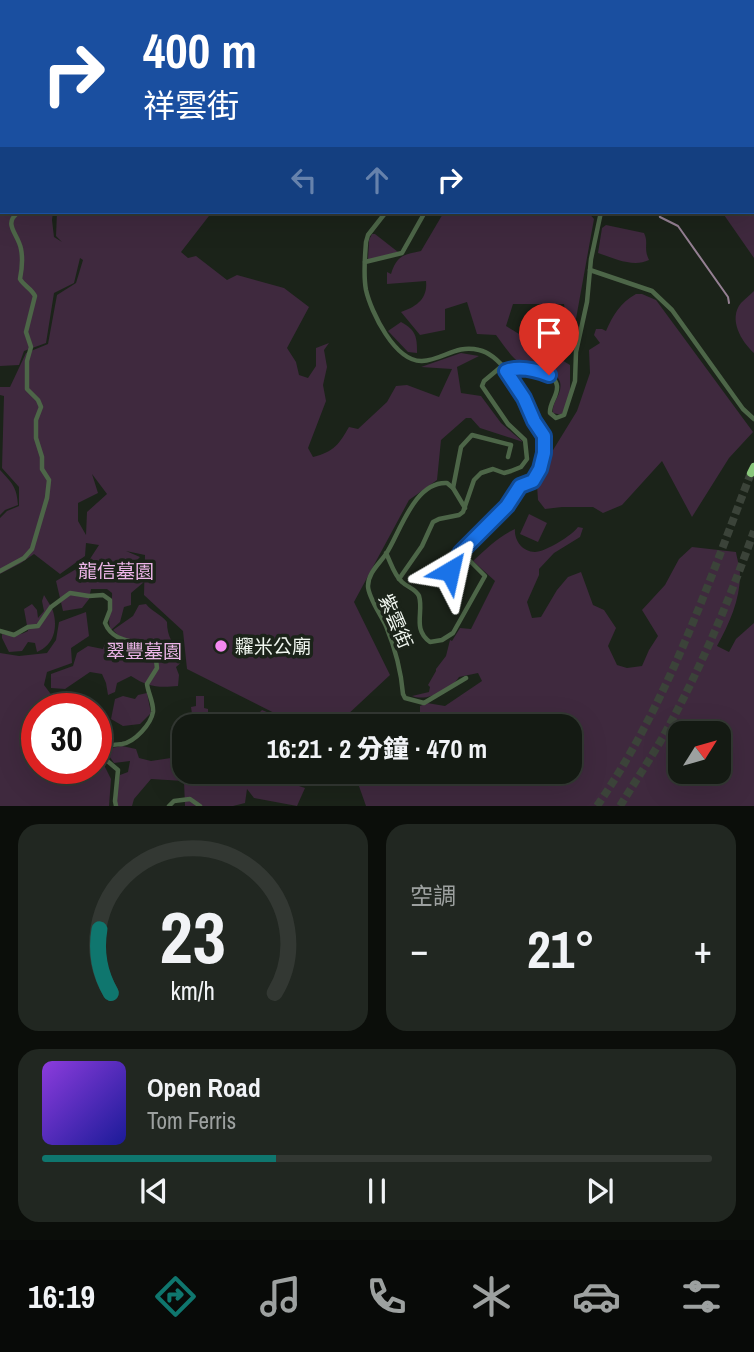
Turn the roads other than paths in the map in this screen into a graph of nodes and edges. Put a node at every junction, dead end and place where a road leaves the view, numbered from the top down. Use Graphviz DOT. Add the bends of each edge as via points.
graph roads {
  1 [pos="17,214"];
  2 [pos="384,214"];
  3 [pos="424,214"];
  4 [pos="601,214"];
  5 [pos="365,262"];
  6 [pos="590,270"];
  7 [pos="504,368"];
  8 [pos="754,419"];
  9 [pos="508,457"];
  10 [pos="453,488"];
  11 [pos="465,508"];
  12 [pos="461,552"];
  13 [pos="386,553"];
  14 [pos="0,571"];
  15 [pos="398,579"];
  16 [pos="457,588"];
  17 [pos="0,631"];
  18 [pos="466,678"];
  19 [pos="116,806"];
  20 [pos="169,806"];
  21 [pos="200,806"];
  1 -- 14 [label="street" via="11,223 21,248 20,279 35,296 26,332 31,347 27,389 40,403 36,438 49,486 32,549"];
  2 -- 5 [label="street" via="368,235"];
  3 -- 5 [label="street" via="402,253"];
  4 -- 6 [label="street"];
  5 -- 7 [label="street" via="365,289 375,314 402,353 422,360 461,348 475,349"];
  6 -- 7 [label="street" via="575,381 564,415 556,418 550,413 556,389 552,378"];
  6 -- 8 [label="street" via="661,297"];
  7 -- 11 [label="street" via="482,386 525,440 527,459 511,471 481,473"];
  7 -- 12 [label="street" via="544,436 544,453 533,481 520,486 507,506"];
  9 -- 10 [label="street" via="511,445 472,435 461,447"];
  10 -- 11 [label="street"];
  10 -- 13 [label="street, 紫雲街" via="442,483 418,497"];
  11 -- 15 [label="street" via="459,515 433,522"];
  12 -- 15 [label="street" via="485,576 448,638 425,639 419,596"];
  12 -- 16 [label="street" via="447,579 450,589"];
  13 -- 15 [label="street"];
  13 -- 18 [label="street, 紫雲街" via="373,570 368,591 394,646 405,698 424,703"];
  17 -- 19 [label="street" via="14,635 38,626 66,594 103,595 110,600 105,623 110,631 151,647 157,668 147,684 153,714 131,741 102,752 118,770"];
  20 -- 21 [label="street" via="183,799"];
}
